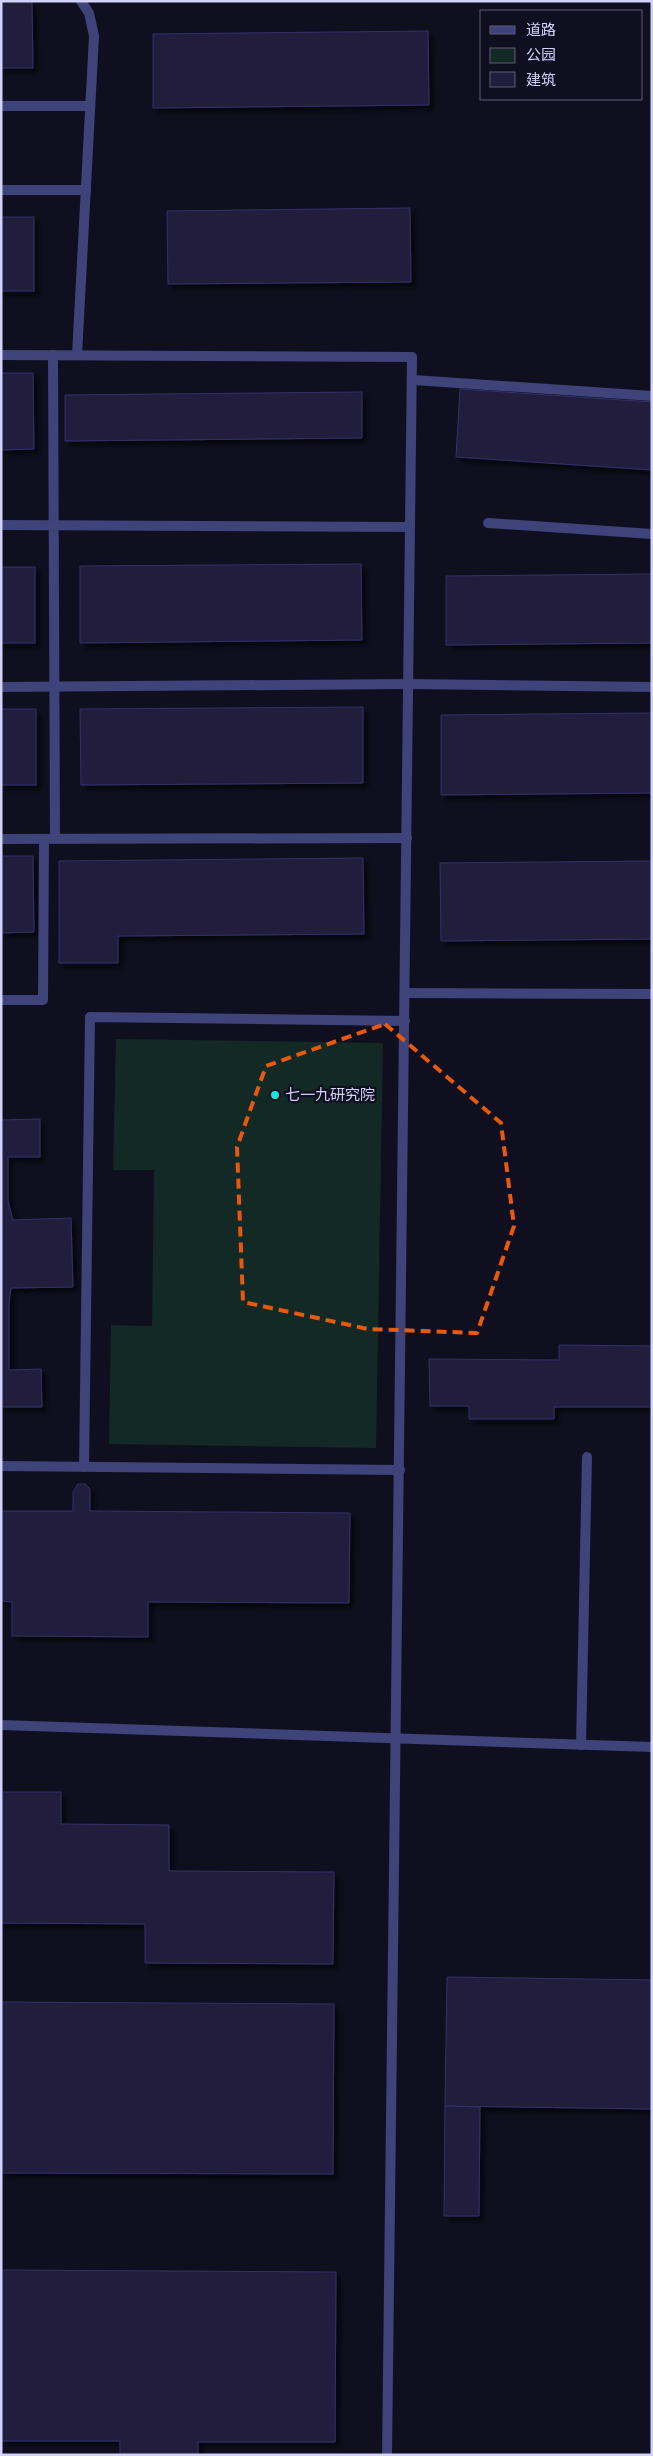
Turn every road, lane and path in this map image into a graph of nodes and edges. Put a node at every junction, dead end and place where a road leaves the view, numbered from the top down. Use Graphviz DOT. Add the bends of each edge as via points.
graph roads {
  1 [pos="81,1"];
  2 [pos="1,106"];
  3 [pos="90,106"];
  4 [pos="1,190"];
  5 [pos="86,190"];
  6 [pos="1,355"];
  7 [pos="77,355"];
  8 [pos="53,356"];
  9 [pos="413,380"];
  10 [pos="652,396"];
  11 [pos="488,523"];
  12 [pos="1,525"];
  13 [pos="53,526"];
  14 [pos="410,526"];
  15 [pos="652,534"];
  16 [pos="408,684"];
  17 [pos="54,686"];
  18 [pos="1,687"];
  19 [pos="652,687"];
  20 [pos="407,838"];
  21 [pos="1,839"];
  22 [pos="44,839"];
  23 [pos="55,839"];
  24 [pos="405,993"];
  25 [pos="652,994"];
  26 [pos="1,1000"];
  27 [pos="405,1021"];
  28 [pos="586,1457"];
  29 [pos="1,1466"];
  30 [pos="84,1467"];
  31 [pos="400,1470"];
  32 [pos="1,1725"];
  33 [pos="396,1738"];
  34 [pos="581,1745"];
  35 [pos="652,1747"];
  36 [pos="387,2455"];
  1 -- 3 [label="street" via="94,36"];
  2 -- 3 [label="street"];
  3 -- 5 [label="street"];
  4 -- 5 [label="street"];
  5 -- 7 [label="street"];
  6 -- 8 [label="street"];
  7 -- 8 [label="street"];
  7 -- 9 [label="street" via="412,357"];
  8 -- 13 [label="street"];
  9 -- 10 [label="street"];
  9 -- 14 [label="street"];
  11 -- 15 [label="street"];
  12 -- 13 [label="street"];
  13 -- 14 [label="street"];
  13 -- 17 [label="street"];
  14 -- 16 [label="street"];
  16 -- 17 [label="street"];
  16 -- 19 [label="street"];
  16 -- 20 [label="street"];
  17 -- 18 [label="street"];
  17 -- 23 [label="street"];
  20 -- 23 [label="street"];
  20 -- 24 [label="street"];
  21 -- 22 [label="street"];
  22 -- 23 [label="street"];
  22 -- 26 [label="street" via="43,1000"];
  24 -- 25 [label="street"];
  24 -- 27 [label="street"];
  27 -- 30 [label="street" via="90,1017"];
  27 -- 31 [label="street"];
  28 -- 34 [label="street"];
  29 -- 30 [label="street"];
  30 -- 31 [label="street"];
  31 -- 33 [label="street"];
  32 -- 33 [label="street"];
  33 -- 34 [label="street"];
  33 -- 36 [label="street"];
  34 -- 35 [label="street"];
}
